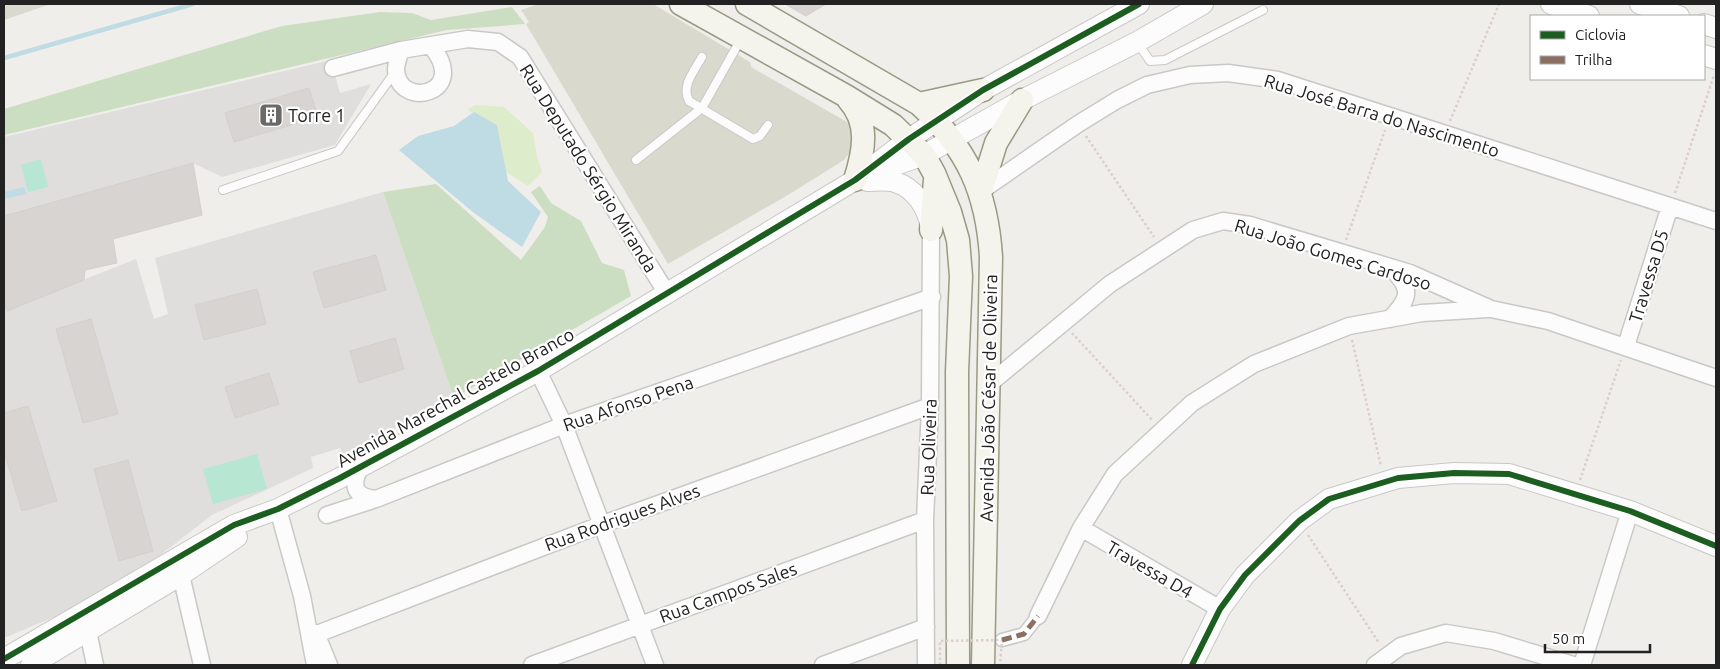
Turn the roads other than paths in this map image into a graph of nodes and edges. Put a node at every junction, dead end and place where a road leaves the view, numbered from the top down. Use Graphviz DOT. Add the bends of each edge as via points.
graph roads {
  1 [pos="681,4"];
  2 [pos="747,4"];
  3 [pos="1139,4"];
  4 [pos="1203,4"];
  5 [pos="1551,4"];
  6 [pos="1640,4"];
  7 [pos="1263,10"];
  8 [pos="1586,15"];
  9 [pos="1676,15"];
  10 [pos="741,39"];
  11 [pos="1137,42"];
  12 [pos="431,46"];
  13 [pos="401,50"];
  14 [pos="702,57"];
  15 [pos="333,68"];
  16 [pos="396,70"];
  17 [pos="983,90"];
  18 [pos="846,96"];
  19 [pos="1022,100"];
  20 [pos="919,104"];
  21 [pos="702,108"];
  22 [pos="937,121"];
  23 [pos="768,125"];
  24 [pos="952,140"];
  25 [pos="916,147"];
  26 [pos="636,160"];
  27 [pos="935,177"];
  28 [pos="855,180"];
  29 [pos="223,190"];
  30 [pos="981,191"];
  31 [pos="1670,206"];
  32 [pos="1716,221"];
  33 [pos="931,230"];
  34 [pos="1390,267"];
  35 [pos="666,292"];
  36 [pos="932,296"];
  37 [pos="1491,309"];
  38 [pos="1390,318"];
  39 [pos="1626,346"];
  40 [pos="538,371"];
  41 [pos="1716,378"];
  42 [pos="988,385"];
  43 [pos="930,406"];
  44 [pos="564,425"];
  45 [pos="360,467"];
  46 [pos="376,499"];
  47 [pos="278,509"];
  48 [pos="1630,511"];
  49 [pos="327,515"];
  50 [pos="926,520"];
  51 [pos="603,524"];
  52 [pos="1081,528"];
  53 [pos="1716,546"];
  54 [pos="181,575"];
  55 [pos="302,596"];
  56 [pos="1220,609"];
  57 [pos="1038,616"];
  58 [pos="639,625"];
  59 [pos="926,627"];
  60 [pos="88,631"];
  61 [pos="317,634"];
  62 [pos="1002,640"];
  63 [pos="4,659"];
  64 [pos="1381,660"];
  65 [pos="1562,664"];
  66 [pos="31,665"];
  67 [pos="95,665"];
  68 [pos="202,665"];
  69 [pos="315,665"];
  70 [pos="329,665"];
  71 [pos="532,665"];
  72 [pos="655,665"];
  73 [pos="823,665"];
  74 [pos="926,665"];
  75 [pos="958,665"];
  76 [pos="983,665"];
  77 [pos="1192,665"];
  78 [pos="1582,665"];
  1 -- 10 [label="main road"];
  2 -- 20 [label="main road, Avenida João César de Oliveira"];
  3 -- 17 [label="street"];
  4 -- 11 [label="street"];
  5 -- 8 [label="street"];
  6 -- 9 [label="street"];
  7 -- 11 [label="lane" via="1165,60 1150,61"];
  10 -- 18 [label="main road"];
  10 -- 21 [label="lane"];
  11 -- 19 [label="street"];
  12 -- 13 [label="street, Rua Deputado Sérgio Miranda"];
  12 -- 16 [label="street" via="444,66 444,74 436,88 422,94 410,92 400,82"];
  12 -- 35 [label="street, Rua Deputado Sérgio Miranda" via="468,39 498,42 520,57"];
  13 -- 15 [label="street, Rua Deputado Sérgio Miranda"];
  13 -- 16 [label="street"];
  14 -- 21 [label="lane" via="687,83 685,94 689,101"];
  16 -- 29 [label="lane" via="338,151"];
  17 -- 20 [label="main road"];
  17 -- 22 [label="street"];
  18 -- 25 [label="main road" via="893,125"];
  18 -- 28 [label="main road" via="858,113 864,133 861,162"];
  19 -- 24 [label="street"];
  19 -- 30 [label="main road" via="996,143"];
  20 -- 22 [label="main road, Avenida João César de Oliveira"];
  21 -- 23 [label="lane" via="753,139 760,136"];
  21 -- 26 [label="lane"];
  22 -- 24 [label="main road, Avenida João César de Oliveira"];
  22 -- 25 [label="street"];
  24 -- 25 [label="street"];
  24 -- 30 [label="main road, Avenida João César de Oliveira"];
  25 -- 27 [label="main road, Avenida João César de Oliveira"];
  25 -- 28 [label="street, Avenida Marechal Castelo Branco"];
  27 -- 33 [label="main road"];
  27 -- 75 [label="main road, Avenida João César de Oliveira" via="958,240 961,276 957,372"];
  28 -- 33 [label="street" via="894,181 906,187 924,205"];
  28 -- 35 [label="street, Avenida Marechal Castelo Branco"];
  30 -- 31 [label="street, Rua José Barra do Nascimento" via="1078,124 1147,85 1190,75 1228,72 1278,80"];
  30 -- 42 [label="main road, Avenida João César de Oliveira" via="989,224 991,258"];
  31 -- 32 [label="street, Rua José Barra do Nascimento"];
  31 -- 39 [label="street, Travessa D5"];
  33 -- 36 [label="street, Rua Oliveira"];
  34 -- 37 [label="street, Rua João Gomes Cardoso"];
  34 -- 38 [label="street" via="1406,288 1404,304"];
  34 -- 42 [label="street, Rua João Gomes Cardoso" via="1250,225 1223,221 1193,230 1110,284"];
  35 -- 40 [label="street, Avenida Marechal Castelo Branco"];
  36 -- 43 [label="street, Rua Oliveira"];
  36 -- 44 [label="street, Rua Afonso Pena"];
  37 -- 38 [label="street"];
  37 -- 39 [label="street, Rua João Gomes Cardoso" via="1548,321"];
  38 -- 52 [label="street" via="1349,326 1254,364 1192,403 1115,474"];
  39 -- 41 [label="street, Rua João Gomes Cardoso"];
  40 -- 44 [label="street"];
  40 -- 45 [label="street, Avenida Marechal Castelo Branco"];
  42 -- 76 [label="main road, Avenida João César de Oliveira"];
  43 -- 50 [label="street, Rua Oliveira"];
  43 -- 51 [label="street, Rua Rodrigues Alves"];
  44 -- 46 [label="street, Rua Afonso Pena"];
  44 -- 51 [label="street"];
  45 -- 46 [label="street" via="355,485 357,492 363,497"];
  45 -- 47 [label="street, Avenida Marechal Castelo Branco"];
  46 -- 49 [label="street, Rua Afonso Pena"];
  47 -- 54 [label="street, Avenida Marechal Castelo Branco"];
  47 -- 55 [label="street"];
  47 -- 63 [label="street, Avenida Marechal Castelo Branco" via="234,525"];
  48 -- 53 [label="street"];
  48 -- 56 [label="street" via="1509,474 1454,473 1398,478 1329,500 1299,521 1245,575"];
  48 -- 78 [label="street"];
  50 -- 58 [label="street, Rua Campos Sales"];
  50 -- 59 [label="street, Rua Oliveira"];
  51 -- 58 [label="street"];
  51 -- 61 [label="street, Rua Rodrigues Alves"];
  52 -- 56 [label="street, Travessa D4"];
  52 -- 57 [label="street"];
  54 -- 60 [label="street, Avenida Marechal Castelo Branco"];
  54 -- 68 [label="street"];
  55 -- 61 [label="street"];
  55 -- 69 [label="street"];
  56 -- 77 [label="street"];
  57 -- 62 [label="street" via="1024,634"];
  58 -- 71 [label="street, Rua Campos Sales"];
  58 -- 72 [label="street"];
  59 -- 73 [label="street"];
  59 -- 74 [label="street, Rua Oliveira"];
  60 -- 66 [label="street, Avenida Marechal Castelo Branco"];
  60 -- 67 [label="street"];
  61 -- 70 [label="street"];
  64 -- 65 [label="street" via="1401,646 1446,633 1494,641"];
}
